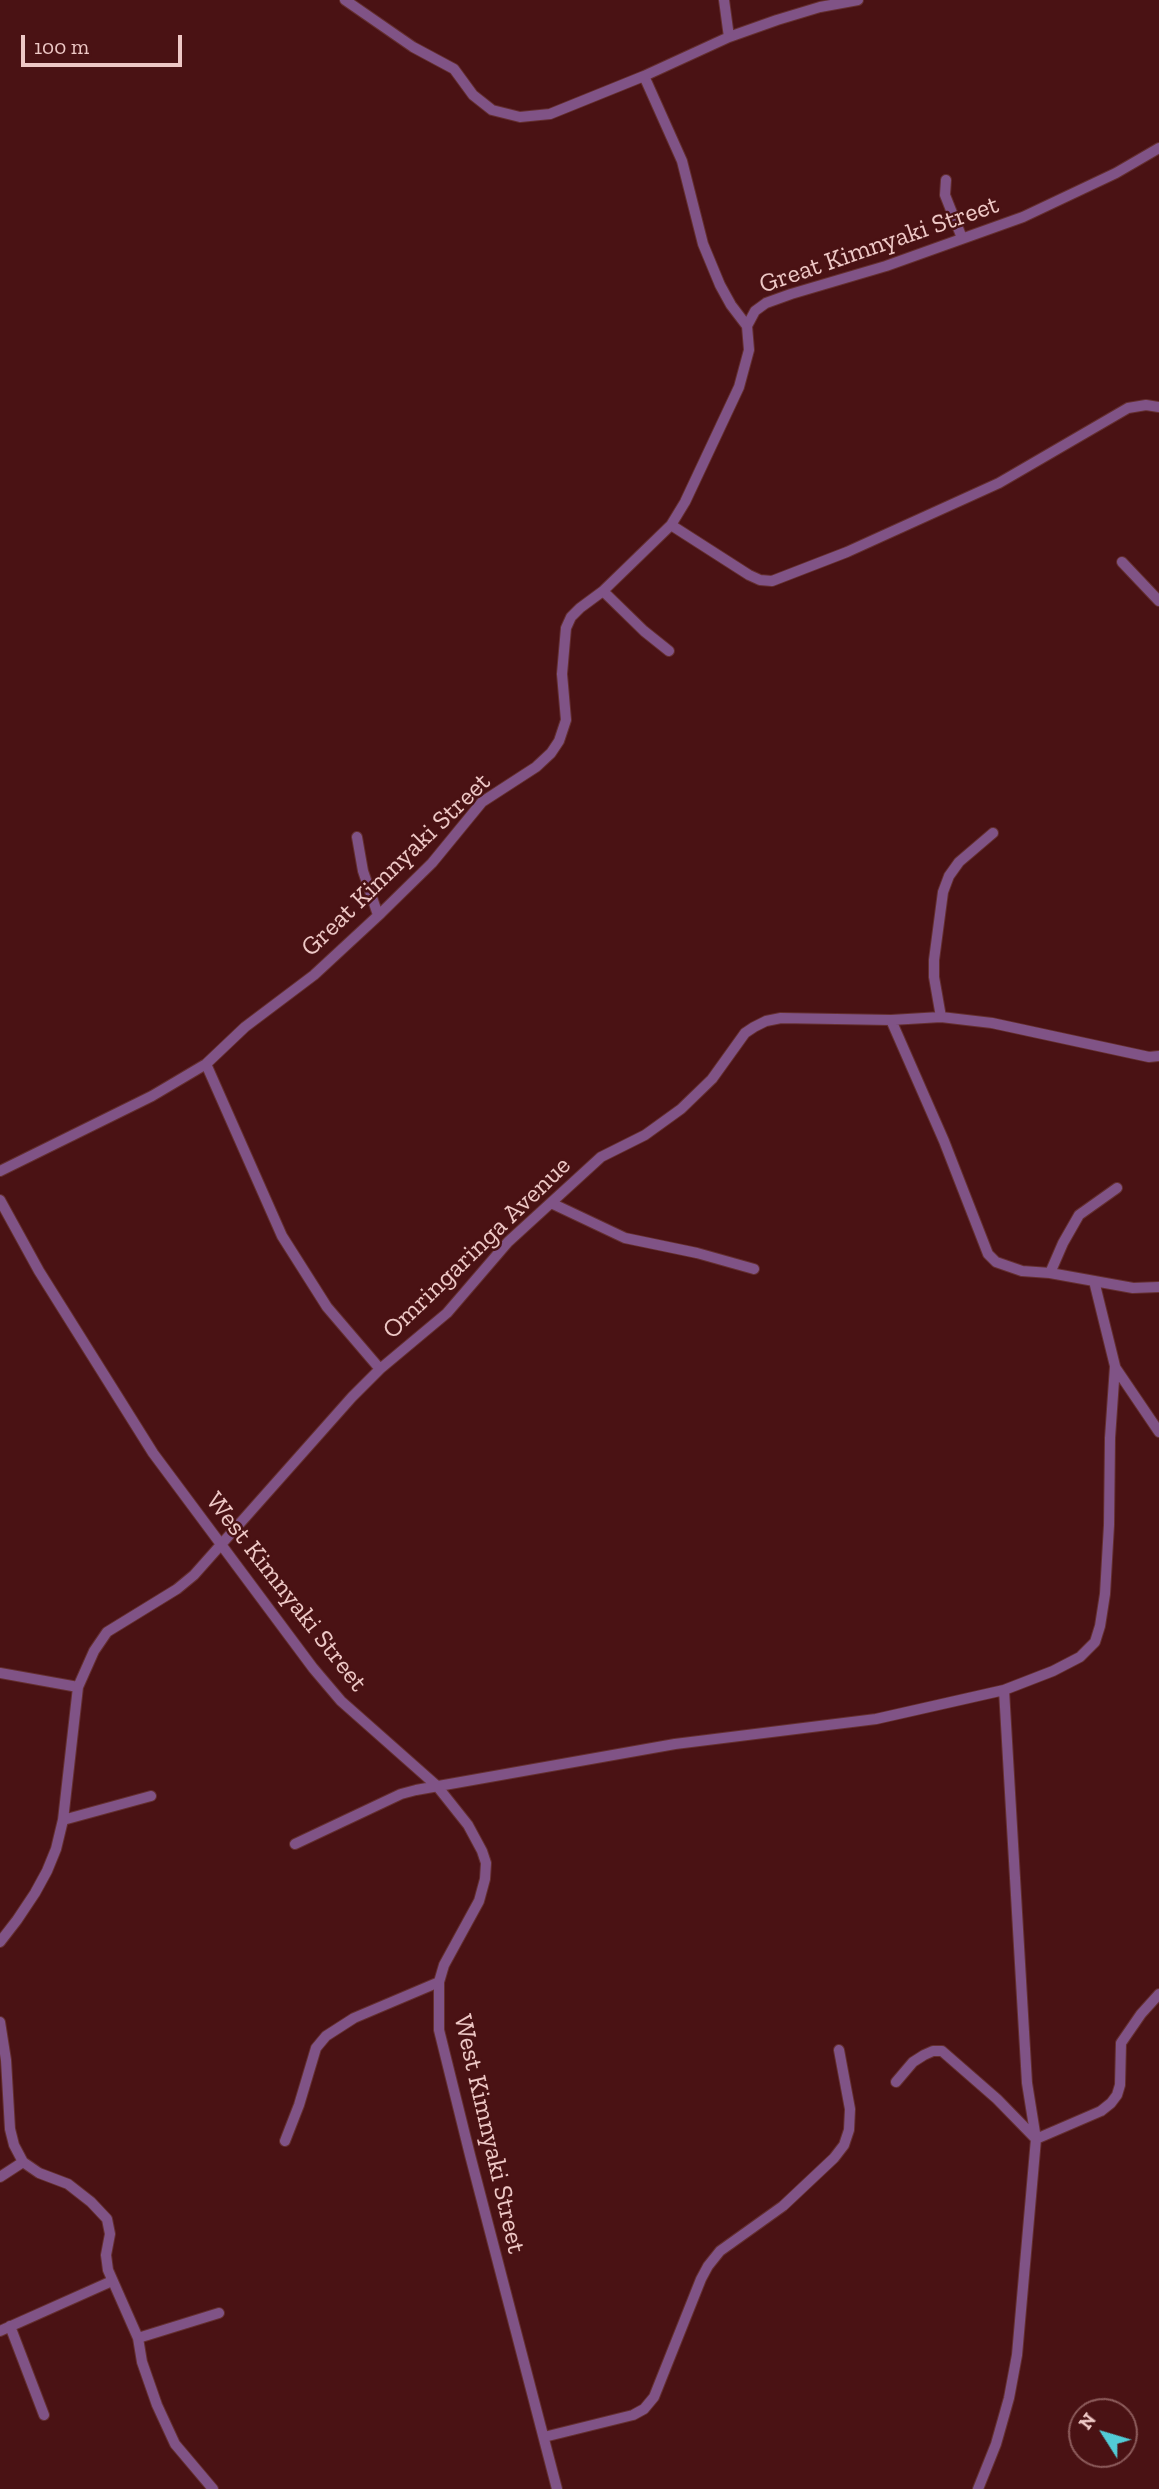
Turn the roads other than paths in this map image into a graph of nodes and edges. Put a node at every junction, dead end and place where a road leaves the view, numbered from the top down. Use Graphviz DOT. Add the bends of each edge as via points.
graph roads {
  1 [pos="345,0"];
  2 [pos="724,0"];
  3 [pos="858,0"];
  4 [pos="820,4"];
  5 [pos="729,37"];
  6 [pos="644,76"];
  7 [pos="1159,148"];
  8 [pos="946,180"];
  9 [pos="962,238"];
  10 [pos="747,326"];
  11 [pos="1159,407"];
  12 [pos="671,525"];
  13 [pos="1122,562"];
  14 [pos="603,591"];
  15 [pos="1159,600"];
  16 [pos="669,651"];
  17 [pos="993,833"];
  18 [pos="357,836"];
  19 [pos="378,915"];
  20 [pos="941,1017"];
  21 [pos="891,1020"];
  22 [pos="1159,1056"];
  23 [pos="206,1064"];
  24 [pos="0,1171"];
  25 [pos="1117,1188"];
  26 [pos="0,1200"];
  27 [pos="551,1203"];
  28 [pos="754,1269"];
  29 [pos="1050,1273"];
  30 [pos="1094,1281"];
  31 [pos="1159,1287"];
  32 [pos="1115,1366"];
  33 [pos="380,1369"];
  34 [pos="1159,1433"];
  35 [pos="222,1544"];
  36 [pos="0,1673"];
  37 [pos="79,1687"];
  38 [pos="1004,1690"];
  39 [pos="437,1786"];
  40 [pos="150,1796"];
  41 [pos="63,1821"];
  42 [pos="295,1844"];
  43 [pos="0,1942"];
  44 [pos="439,1982"];
  45 [pos="1159,1994"];
  46 [pos="0,2022"];
  47 [pos="839,2050"];
  48 [pos="896,2082"];
  49 [pos="1036,2139"];
  50 [pos="285,2141"];
  51 [pos="23,2162"];
  52 [pos="0,2177"];
  53 [pos="112,2281"];
  54 [pos="219,2313"];
  55 [pos="10,2326"];
  56 [pos="0,2331"];
  57 [pos="138,2338"];
  58 [pos="44,2416"];
  59 [pos="544,2437"];
  60 [pos="213,2489"];
  61 [pos="557,2489"];
  62 [pos="978,2489"];
  1 -- 6 [label="street" via="454,69 483,104 502,114 550,114"];
  2 -- 5 [label="street"];
  3 -- 4 [label="street"];
  4 -- 5 [label="street"];
  5 -- 6 [label="street"];
  6 -- 10 [label="street" via="682,161 703,244 720,285"];
  7 -- 9 [label="street, Great Kimnyaki Street" via="1044,208"];
  8 -- 9 [label="street" via="947,200"];
  9 -- 10 [label="street, Great Kimnyaki Street" via="766,303"];
  10 -- 12 [label="street, Great Kimnyaki Street" via="749,350 739,387"];
  11 -- 12 [label="street" via="1128,408 975,495 772,581 749,575"];
  12 -- 14 [label="street, Great Kimnyaki Street"];
  13 -- 15 [label="street"];
  14 -- 16 [label="street"];
  14 -- 19 [label="street, Great Kimnyaki Street" via="571,617 566,628 562,674 566,720 559,741 536,767 482,802 432,863"];
  17 -- 20 [label="street" via="959,862 943,892 934,960"];
  18 -- 19 [label="street"];
  19 -- 23 [label="street, Great Kimnyaki Street"];
  20 -- 21 [label="street, Omringaringa Avenue"];
  20 -- 22 [label="street, Omringaringa Avenue"];
  21 -- 27 [label="street, Omringaringa Avenue" via="765,1021 745,1033 712,1079 681,1109 645,1135 601,1157"];
  21 -- 29 [label="street" via="988,1254 1022,1272"];
  23 -- 24 [label="street, Great Kimnyaki Street" via="152,1096"];
  23 -- 33 [label="street" via="282,1236 327,1307"];
  25 -- 29 [label="street" via="1079,1216"];
  26 -- 35 [label="street, West Kimnyaki Street" via="153,1453"];
  27 -- 28 [label="street" via="625,1238"];
  27 -- 33 [label="street, Omringaringa Avenue" via="496,1254 447,1313"];
  29 -- 30 [label="street"];
  30 -- 31 [label="street"];
  30 -- 32 [label="street"];
  32 -- 34 [label="street"];
  32 -- 38 [label="street" via="1110,1525 1105,1594 1095,1642 1071,1662"];
  33 -- 35 [label="street, Omringaringa Avenue"];
  35 -- 37 [label="street, Omringaringa Avenue" via="177,1589 107,1632"];
  35 -- 39 [label="street, West Kimnyaki Street" via="341,1701"];
  36 -- 37 [label="street"];
  37 -- 41 [label="street, Omringaringa Avenue"];
  38 -- 39 [label="street" via="876,1719 675,1744"];
  38 -- 49 [label="street" via="1027,2083"];
  39 -- 42 [label="street" via="401,1794"];
  39 -- 44 [label="street, West Kimnyaki Street" via="468,1825 486,1863 480,1901"];
  40 -- 41 [label="street"];
  41 -- 43 [label="street, Omringaringa Avenue" via="47,1871"];
  44 -- 50 [label="street" via="354,2018 326,2036 316,2048"];
  44 -- 59 [label="street, West Kimnyaki Street" via="443,2049"];
  45 -- 49 [label="street" via="1121,2043 1120,2085 1111,2104"];
  46 -- 51 [label="street" via="10,2129"];
  47 -- 59 [label="street" via="850,2109 844,2145 783,2206 720,2251 708,2266 654,2397 633,2415"];
  48 -- 49 [label="street" via="923,2055 942,2051"];
  49 -- 62 [label="street" via="1015,2366 999,2432"];
  51 -- 52 [label="street"];
  51 -- 53 [label="street" via="74,2188 107,2219 106,2263"];
  53 -- 55 [label="street"];
  53 -- 57 [label="street"];
  54 -- 57 [label="street"];
  55 -- 56 [label="street"];
  55 -- 58 [label="street"];
  57 -- 60 [label="street" via="148,2379 175,2444"];
  59 -- 61 [label="street, West Kimnyaki Street"];
}
